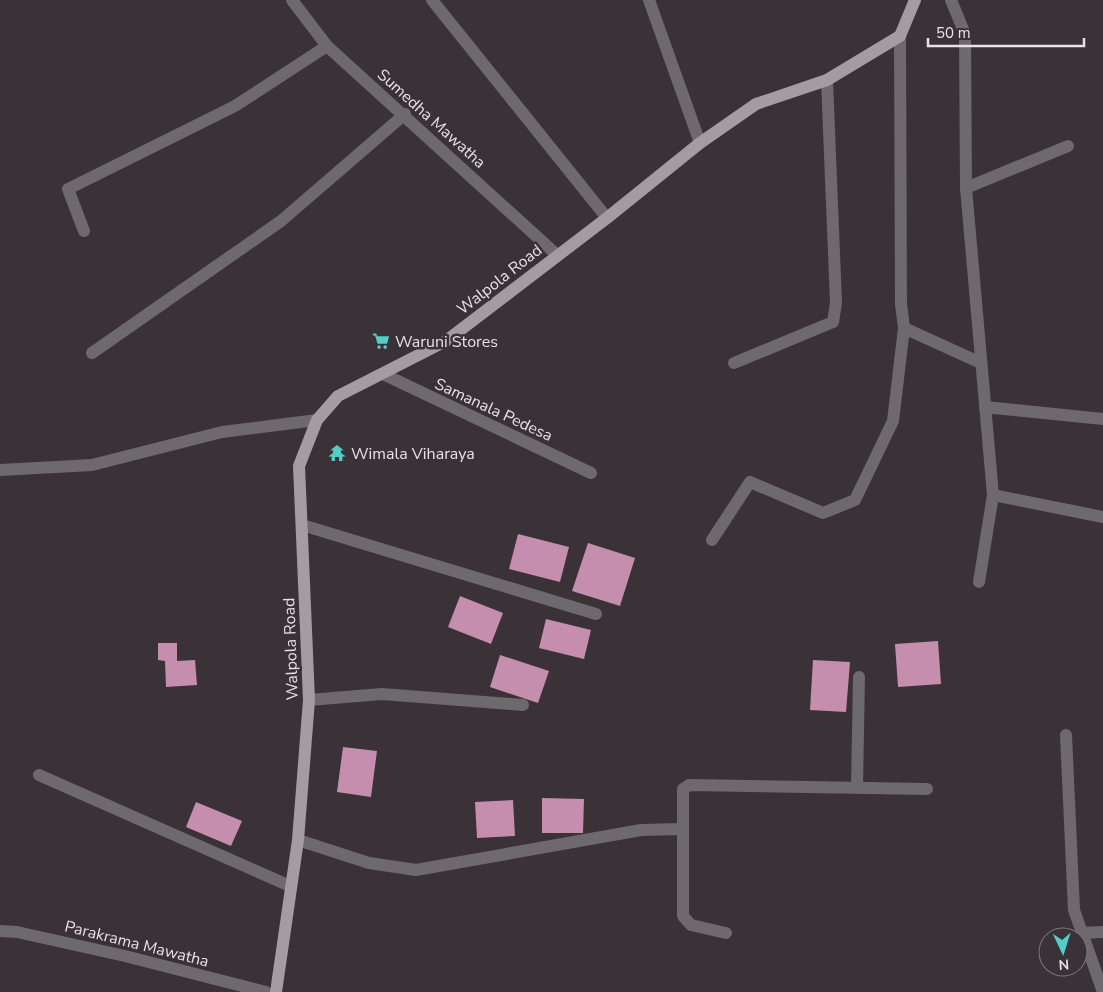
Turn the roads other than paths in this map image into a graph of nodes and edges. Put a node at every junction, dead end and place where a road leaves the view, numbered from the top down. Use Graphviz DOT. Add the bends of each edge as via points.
graph roads {
  1 [pos="292,0"];
  2 [pos="432,0"];
  3 [pos="649,0"];
  4 [pos="916,0"];
  5 [pos="951,0"];
  6 [pos="900,36"];
  7 [pos="327,46"];
  8 [pos="827,80"];
  9 [pos="405,114"];
  10 [pos="700,143"];
  11 [pos="1068,146"];
  12 [pos="966,188"];
  13 [pos="607,218"];
  14 [pos="84,231"];
  15 [pos="557,255"];
  16 [pos="904,328"];
  17 [pos="92,353"];
  18 [pos="734,363"];
  19 [pos="981,363"];
  20 [pos="383,374"];
  21 [pos="986,407"];
  22 [pos="1103,419"];
  23 [pos="317,420"];
  24 [pos="0,470"];
  25 [pos="590,473"];
  26 [pos="993,495"];
  27 [pos="1103,517"];
  28 [pos="302,525"];
  29 [pos="712,540"];
  30 [pos="979,582"];
  31 [pos="596,614"];
  32 [pos="859,677"];
  33 [pos="309,700"];
  34 [pos="523,706"];
  35 [pos="1066,735"];
  36 [pos="39,776"];
  37 [pos="857,787"];
  38 [pos="927,789"];
  39 [pos="681,829"];
  40 [pos="298,840"];
  41 [pos="290,886"];
  42 [pos="1079,927"];
  43 [pos="0,931"];
  44 [pos="1103,932"];
  45 [pos="726,933"];
  46 [pos="1088,933"];
  47 [pos="1088,953"];
  48 [pos="266,992"];
  49 [pos="276,992"];
  50 [pos="1102,992"];
  1 -- 7 [label="street, Sumedha Mawatha"];
  2 -- 13 [label="street"];
  3 -- 10 [label="street"];
  4 -- 6 [label="main road"];
  5 -- 12 [label="street" via="965,34"];
  6 -- 8 [label="main road, Walpola Road"];
  6 -- 16 [label="street" via="901,304"];
  7 -- 9 [label="street, Sumedha Mawatha"];
  7 -- 14 [label="street" via="235,106 68,189"];
  8 -- 10 [label="main road, Walpola Road" via="756,104"];
  8 -- 18 [label="street" via="836,303 832,322"];
  9 -- 15 [label="street, Sumedha Mawatha"];
  9 -- 17 [label="street" via="281,221"];
  10 -- 13 [label="main road, Walpola Road"];
  11 -- 12 [label="street"];
  12 -- 19 [label="street"];
  13 -- 15 [label="main road, Walpola Road"];
  15 -- 20 [label="main road, Walpola Road" via="446,341"];
  16 -- 19 [label="street"];
  16 -- 29 [label="street" via="893,421 855,500 823,513 750,482"];
  19 -- 21 [label="street"];
  20 -- 23 [label="main road, Walpola Road" via="338,396"];
  20 -- 25 [label="street, Samanala Pedesa"];
  21 -- 22 [label="street"];
  21 -- 26 [label="street"];
  23 -- 24 [label="street" via="222,432 92,465"];
  23 -- 28 [label="main road, Walpola Road" via="299,466"];
  26 -- 27 [label="street"];
  26 -- 30 [label="street"];
  28 -- 31 [label="street"];
  28 -- 33 [label="main road, Walpola Road"];
  32 -- 37 [label="street"];
  33 -- 34 [label="street" via="382,694"];
  33 -- 40 [label="main road, Walpola Road"];
  35 -- 42 [label="street" via="1074,910"];
  36 -- 41 [label="street"];
  37 -- 38 [label="street"];
  37 -- 39 [label="street" via="689,785 683,789"];
  39 -- 40 [label="street" via="641,830 416,870 369,863"];
  39 -- 45 [label="street" via="683,916 692,925"];
  40 -- 41 [label="main road, Walpola Road"];
  41 -- 49 [label="main road, Walpola Road"];
  43 -- 48 [label="street, Parakrama Mawatha" via="125,956"];
  44 -- 46 [label="street"];
  47 -- 50 [label="street"];
}
